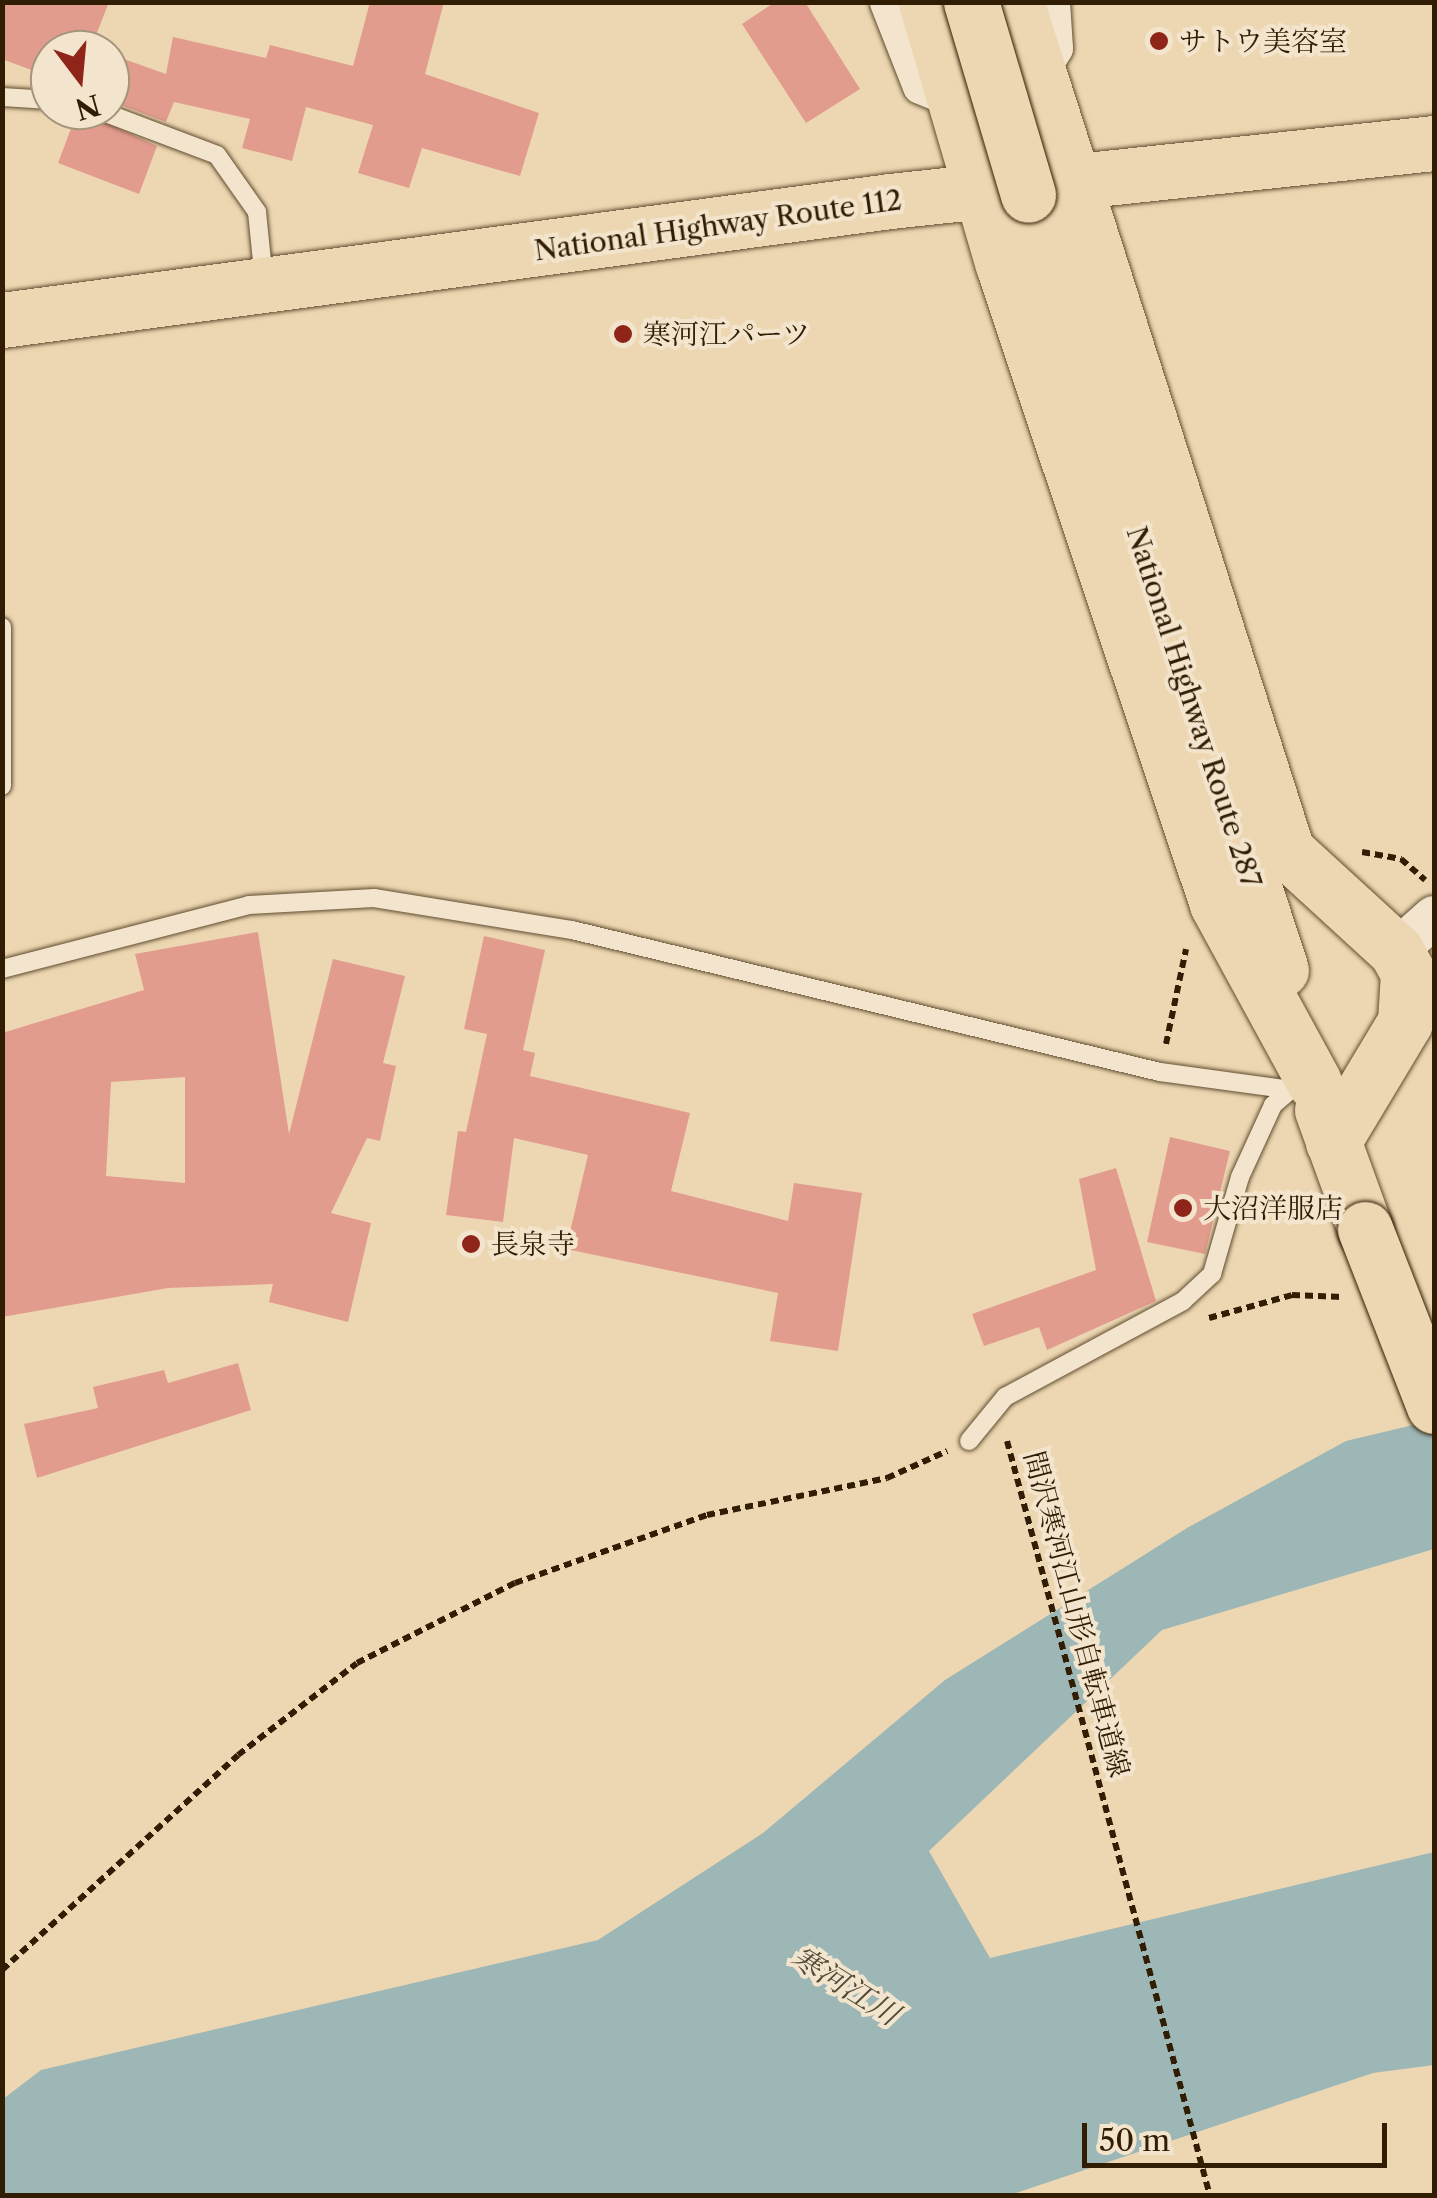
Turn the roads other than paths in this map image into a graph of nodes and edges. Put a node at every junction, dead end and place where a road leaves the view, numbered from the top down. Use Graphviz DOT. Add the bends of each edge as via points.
graph roads {
  1 [pos="887,2"];
  2 [pos="926,2"];
  3 [pos="971,2"];
  4 [pos="1016,2"];
  5 [pos="1052,2"];
  6 [pos="1038,76"];
  7 [pos="2,96"];
  8 [pos="30,98"];
  9 [pos="955,100"];
  10 [pos="130,122"];
  11 [pos="1434,143"];
  12 [pos="1068,183"];
  13 [pos="980,190"];
  14 [pos="264,286"];
  15 [pos="2,320"];
  16 [pos="2,627"];
  17 [pos="2,786"];
  18 [pos="2,969"];
  19 [pos="1420,969"];
  20 [pos="1299,1086"];
  21 [pos="1332,1142"];
  22 [pos="1434,1406"];
  23 [pos="969,1441"];
  1 -- 9 [label="street" via="920,86"];
  2 -- 9 [label="highway"];
  3 -- 20 [label="highway, National Highway Route 287, bridge"];
  4 -- 6 [label="highway"];
  5 -- 6 [label="street" via="1055,48"];
  6 -- 12 [label="highway"];
  7 -- 8 [label="lane"];
  9 -- 13 [label="highway"];
  10 -- 14 [label="lane" via="217,155 257,212"];
  11 -- 12 [label="highway, National Highway Route 112"];
  12 -- 13 [label="highway, National Highway Route 112"];
  12 -- 19 [label="highway" via="1286,850"];
  13 -- 14 [label="highway, National Highway Route 112"];
  13 -- 20 [label="highway" via="1217,904"];
  14 -- 15 [label="highway, National Highway Route 112"];
  16 -- 17 [label="lane"];
  18 -- 20 [label="lane" via="249,904 374,898 572,930 1160,1072"];
  19 -- 21 [label="highway"];
  20 -- 21 [label="highway, National Highway Route 287"];
  20 -- 23 [label="lane" via="1240,1177 1212,1274 1183,1301 1005,1397"];
  21 -- 22 [label="highway, National Highway Route 287, bridge"];
}
